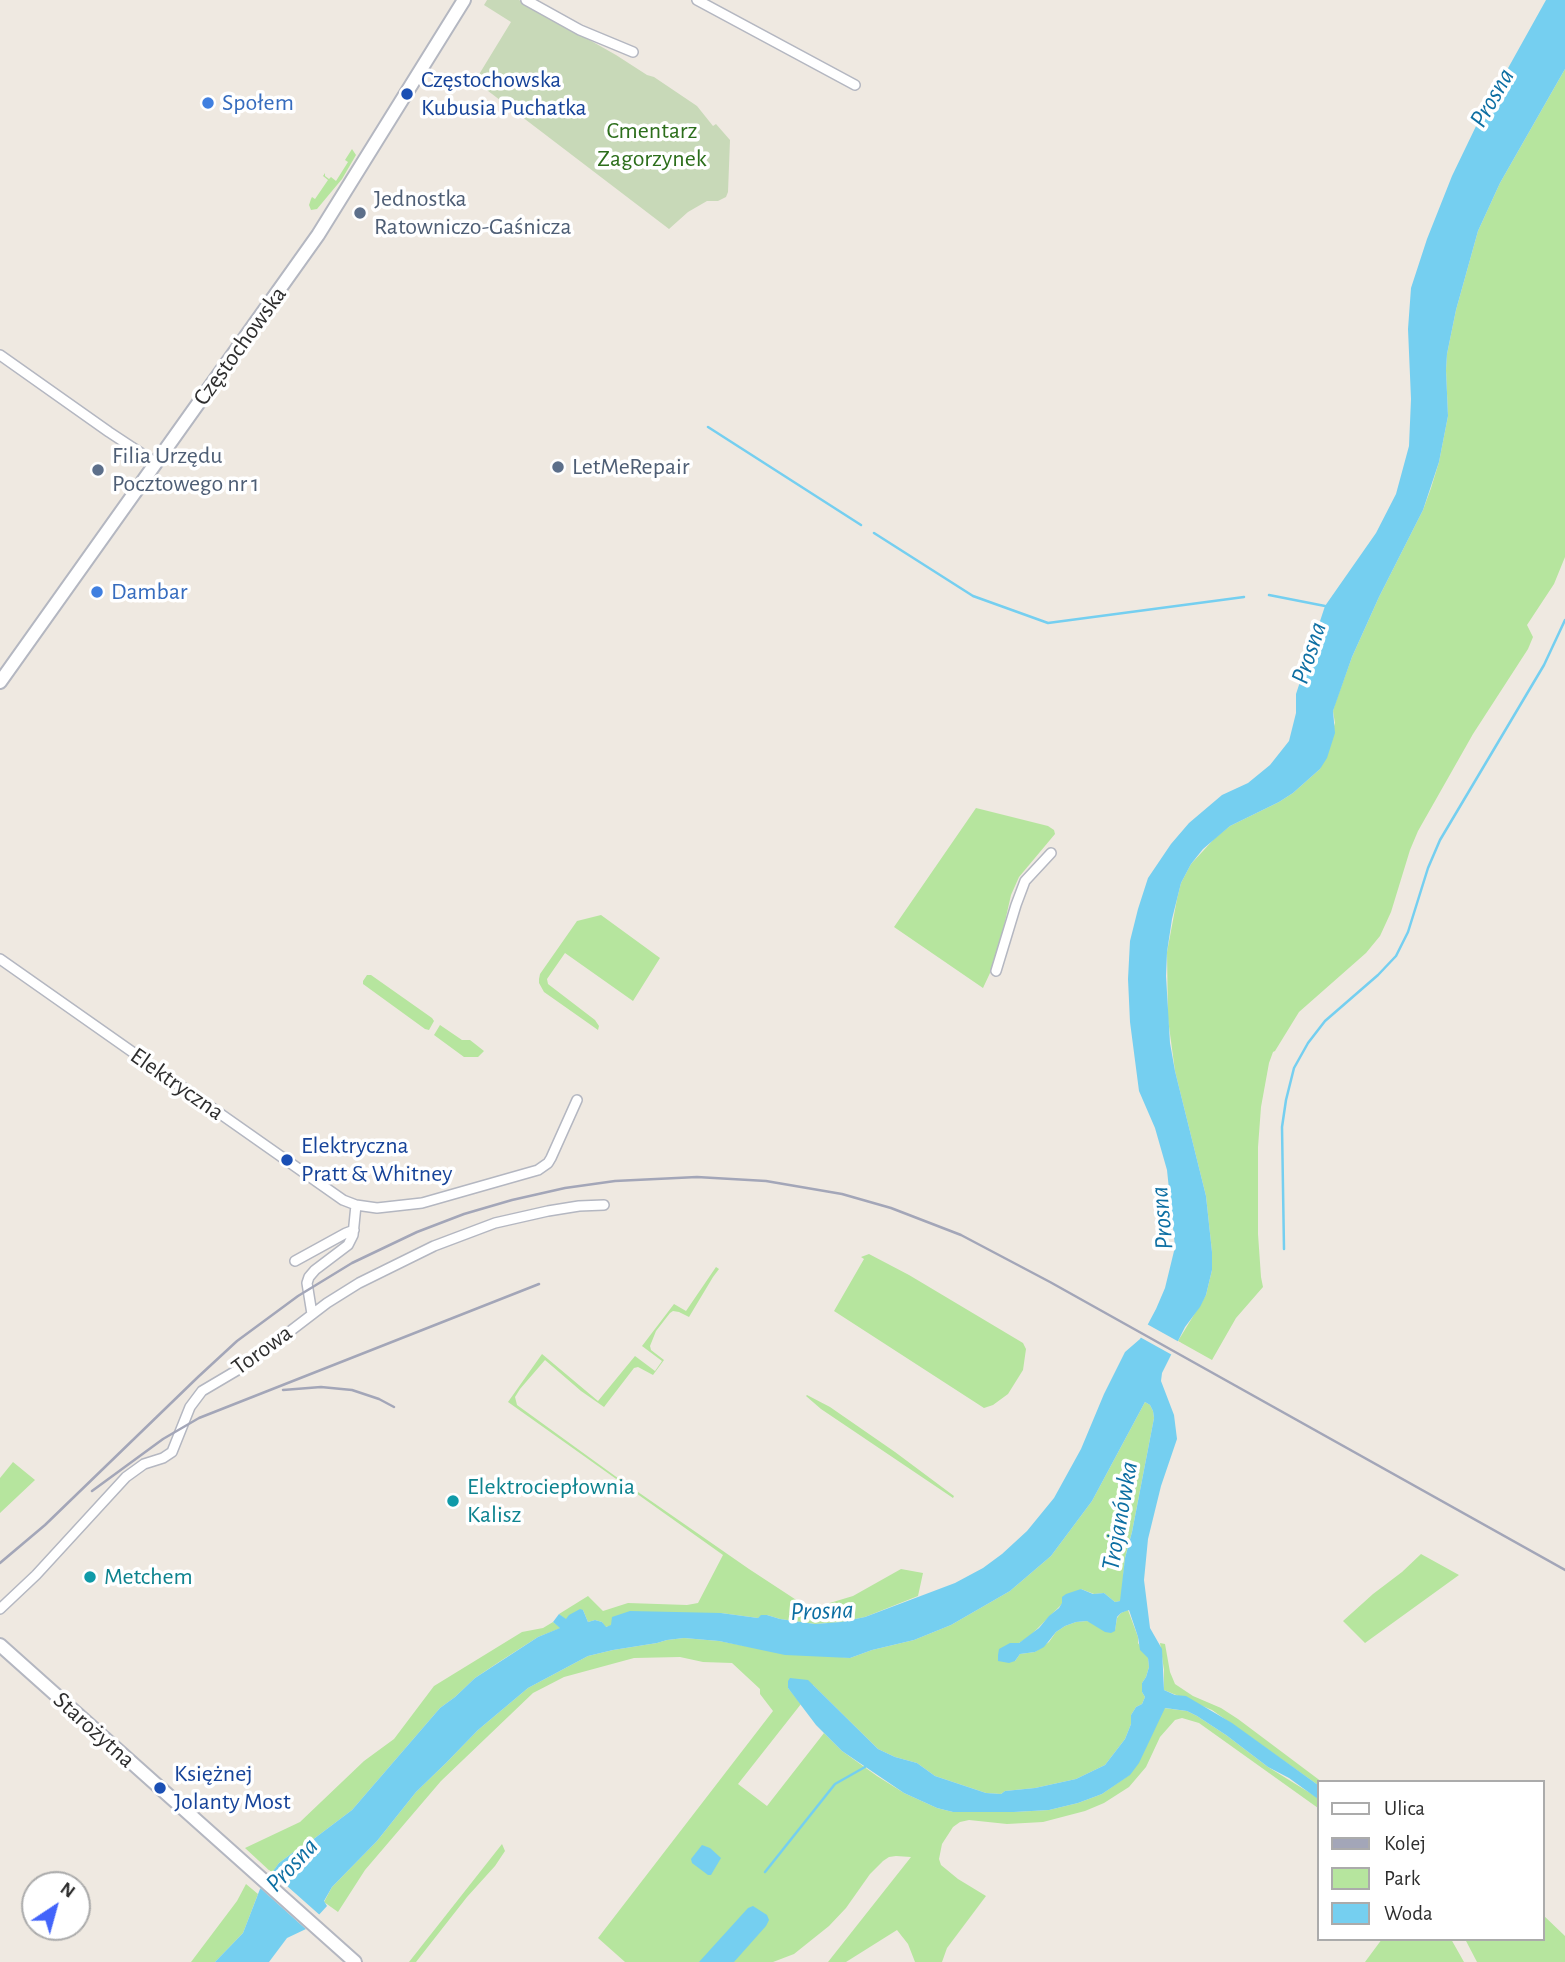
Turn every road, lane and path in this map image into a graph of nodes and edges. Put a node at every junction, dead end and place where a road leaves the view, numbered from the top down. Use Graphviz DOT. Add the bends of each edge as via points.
graph roads {
  1 [pos="464,0"];
  2 [pos="526,0"];
  3 [pos="697,0"];
  4 [pos="633,52"];
  5 [pos="855,85"];
  6 [pos="0,355"];
  7 [pos="156,463"];
  8 [pos="0,682"];
  9 [pos="1051,853"];
  10 [pos="0,959"];
  11 [pos="996,971"];
  12 [pos="577,1100"];
  13 [pos="356,1205"];
  14 [pos="604,1205"];
  15 [pos="354,1230"];
  16 [pos="295,1261"];
  17 [pos="312,1314"];
  18 [pos="0,1609"];
  19 [pos="0,1645"];
  20 [pos="355,1962"];
  1 -- 7 [label="main road, Częstochowska" via="318,236"];
  2 -- 4 [label="street"];
  3 -- 5 [label="street"];
  6 -- 7 [label="street"];
  7 -- 8 [label="main road, Częstochowska"];
  9 -- 11 [label="street" via="1025,881"];
  10 -- 13 [label="street, Elektryczna"];
  12 -- 13 [label="street" via="551,1158 538,1170 422,1203 377,1208"];
  13 -- 15 [label="street"];
  14 -- 17 [label="street, Torowa" via="520,1216 468,1232 366,1279"];
  15 -- 16 [label="street"];
  15 -- 17 [label="street" via="348,1245 309,1277"];
  17 -- 18 [label="street, Torowa" via="246,1365 202,1391 190,1406 172,1452 126,1477"];
  19 -- 20 [label="main road, Starożytna"];
}
